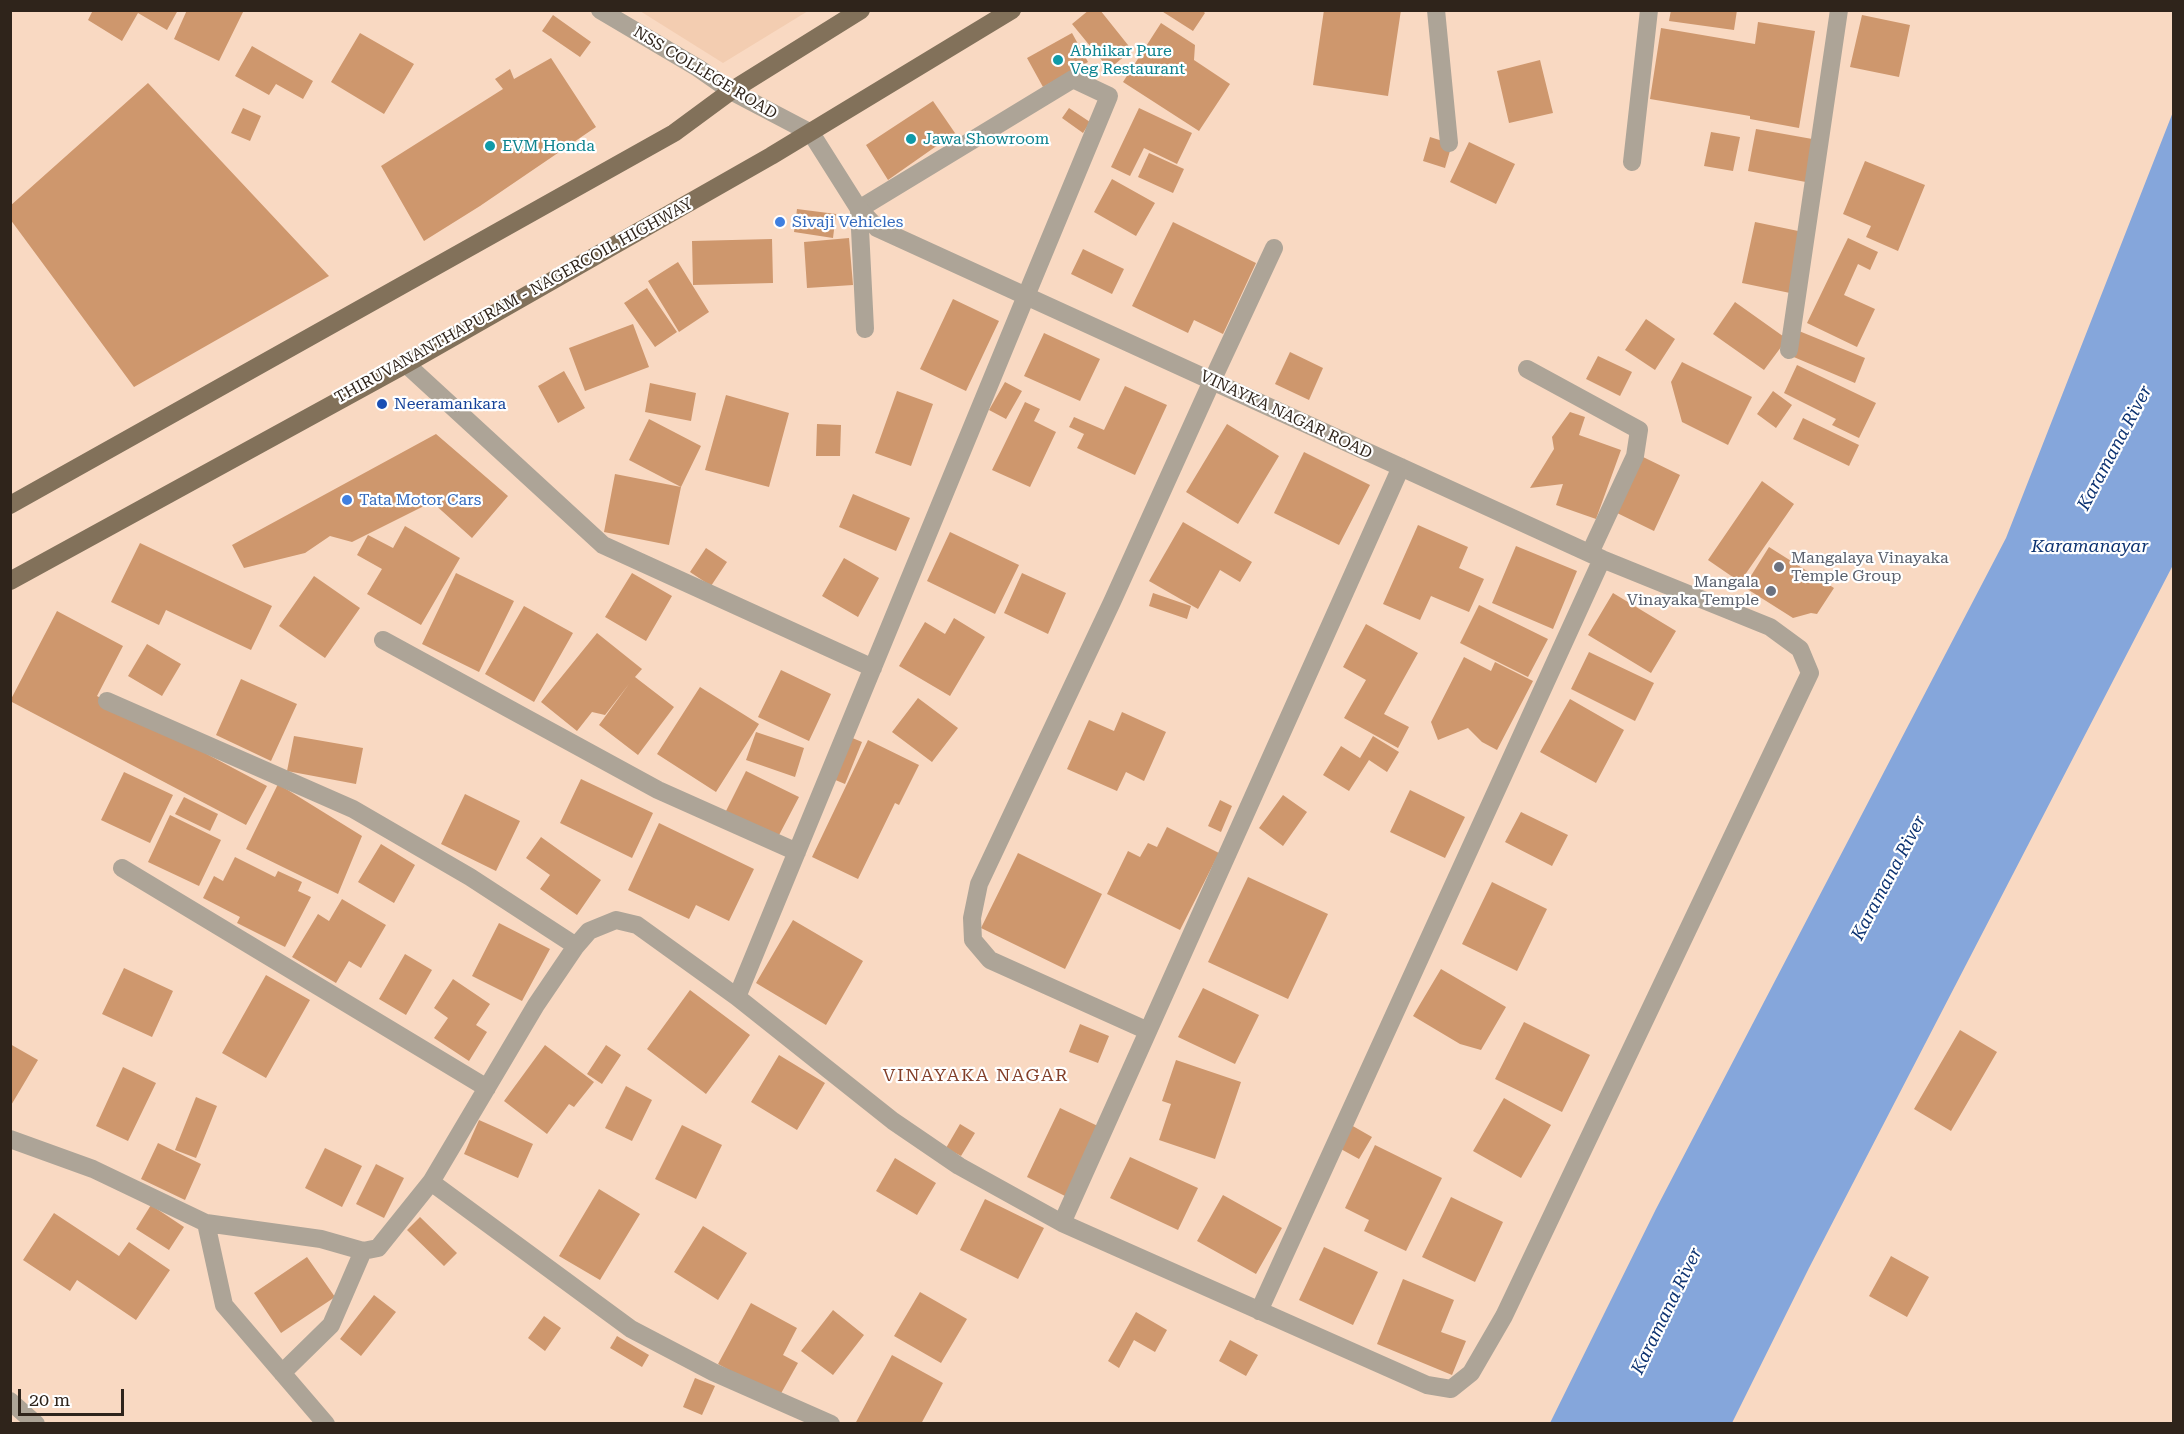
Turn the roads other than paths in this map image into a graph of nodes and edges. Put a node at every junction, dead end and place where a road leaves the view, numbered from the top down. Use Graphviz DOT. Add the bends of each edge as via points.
graph roads {
  1 [pos="600,10"];
  2 [pos="861,10"];
  3 [pos="1012,10"];
  4 [pos="1436,10"];
  5 [pos="1649,10"];
  6 [pos="1839,10"];
  7 [pos="731,91"];
  8 [pos="811,133"];
  9 [pos="1449,143"];
  10 [pos="1632,162"];
  11 [pos="859,209"];
  12 [pos="1274,248"];
  13 [pos="1026,296"];
  14 [pos="865,329"];
  15 [pos="1789,350"];
  16 [pos="406,364"];
  17 [pos="1527,369"];
  18 [pos="1212,381"];
  19 [pos="1401,467"];
  20 [pos="10,505"];
  21 [pos="1596,556"];
  22 [pos="10,581"];
  23 [pos="383,640"];
  24 [pos="873,669"];
  25 [pos="107,701"];
  26 [pos="797,852"];
  27 [pos="122,868"];
  28 [pos="576,946"];
  29 [pos="737,997"];
  30 [pos="1148,1031"];
  31 [pos="487,1088"];
  32 [pos="10,1139"];
  33 [pos="431,1182"];
  34 [pos="206,1223"];
  35 [pos="1062,1223"];
  36 [pos="363,1251"];
  37 [pos="1259,1311"];
  38 [pos="282,1373"];
  39 [pos="10,1401"];
  40 [pos="36,1424"];
  41 [pos="326,1424"];
  42 [pos="831,1424"];
  1 -- 7 [label="street, NSS COLLEGE ROAD"];
  2 -- 7 [label="main road"];
  3 -- 8 [label="main road, THIRUVANANTHAPURAM - NAGERCOIL HIGHWAY"];
  4 -- 9 [label="street"];
  5 -- 10 [label="street"];
  6 -- 15 [label="street"];
  7 -- 8 [label="street, NSS COLLEGE ROAD"];
  7 -- 20 [label="main road" via="674,133"];
  8 -- 11 [label="street, VINAYKA NAGAR ROAD"];
  8 -- 16 [label="main road, THIRUVANANTHAPURAM - NAGERCOIL HIGHWAY"];
  11 -- 13 [label="street, VINAYKA NAGAR ROAD" via="877,228"];
  11 -- 13 [label="street" via="1073,79 1109,96"];
  11 -- 14 [label="street"];
  12 -- 18 [label="street"];
  13 -- 18 [label="street, VINAYKA NAGAR ROAD"];
  13 -- 24 [label="street"];
  16 -- 22 [label="main road, THIRUVANANTHAPURAM - NAGERCOIL HIGHWAY"];
  16 -- 24 [label="street" via="603,545"];
  17 -- 21 [label="street" via="1639,430 1635,456"];
  18 -- 19 [label="street, VINAYKA NAGAR ROAD"];
  18 -- 30 [label="street" via="979,884 972,918 973,940 990,960"];
  19 -- 21 [label="street, VINAYKA NAGAR ROAD"];
  19 -- 30 [label="street"];
  21 -- 37 [label="street"];
  21 -- 37 [label="street, VINAYKA NAGAR ROAD" via="1770,627 1800,649 1810,673 1503,1316 1471,1373 1451,1389 1427,1385"];
  23 -- 26 [label="street" via="658,790"];
  24 -- 26 [label="street"];
  25 -- 28 [label="street" via="353,809 470,877"];
  26 -- 29 [label="street"];
  27 -- 31 [label="street"];
  28 -- 29 [label="street" via="590,931 616,920 637,925"];
  28 -- 31 [label="street"];
  29 -- 35 [label="street" via="902,1127 959,1166"];
  30 -- 35 [label="street"];
  31 -- 33 [label="street"];
  32 -- 34 [label="street" via="93,1169"];
  33 -- 36 [label="street" via="378,1248"];
  33 -- 42 [label="street" via="631,1329 713,1372"];
  34 -- 36 [label="street" via="321,1239"];
  34 -- 38 [label="street" via="224,1305"];
  35 -- 37 [label="street"];
  36 -- 38 [label="street" via="331,1325"];
  38 -- 41 [label="street"];
  39 -- 40 [label="street"];
}
